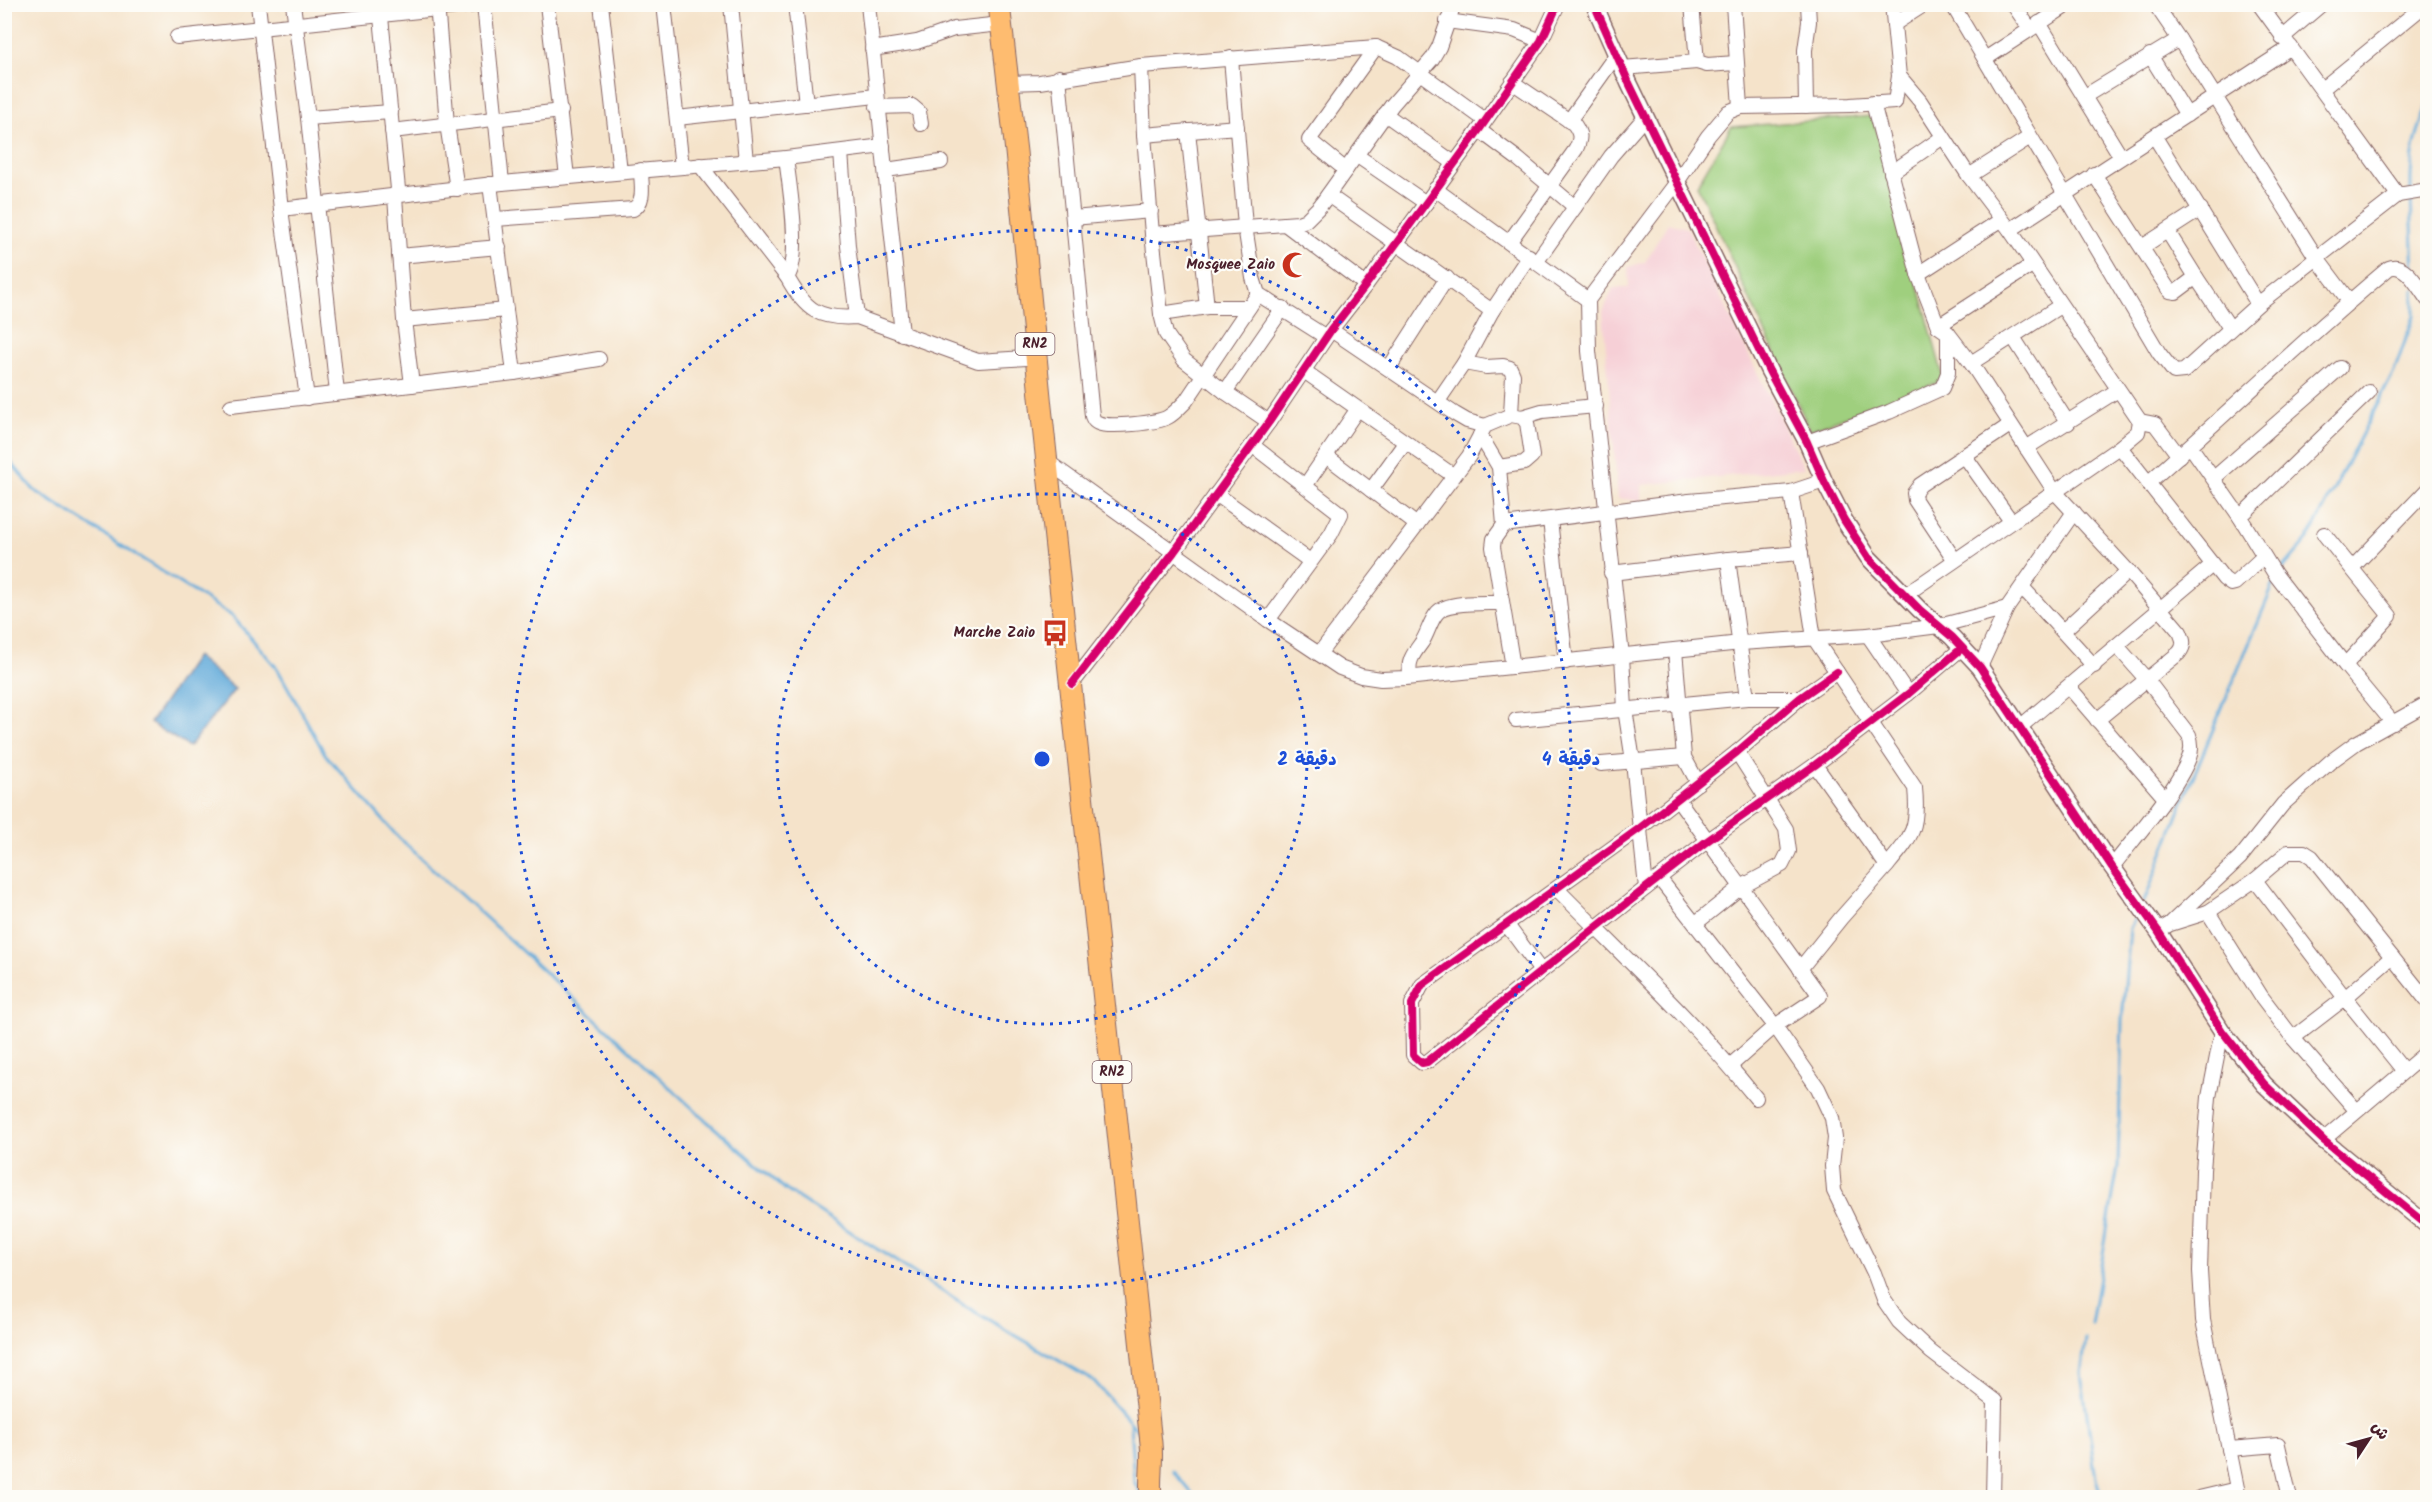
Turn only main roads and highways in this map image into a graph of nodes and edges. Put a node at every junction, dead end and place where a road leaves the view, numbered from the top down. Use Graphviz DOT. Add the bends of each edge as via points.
graph roads {
  1 [pos="1000,14"];
  2 [pos="1153,1461"];
  3 [pos="1151,1497"];
  4 [pos="1163,1497"];
  1 -- 2 [label="highway, RN2"];
  2 -- 3 [label="highway, RN2" via="1149,1478"];
  2 -- 4 [label="highway, RN2"];
}
